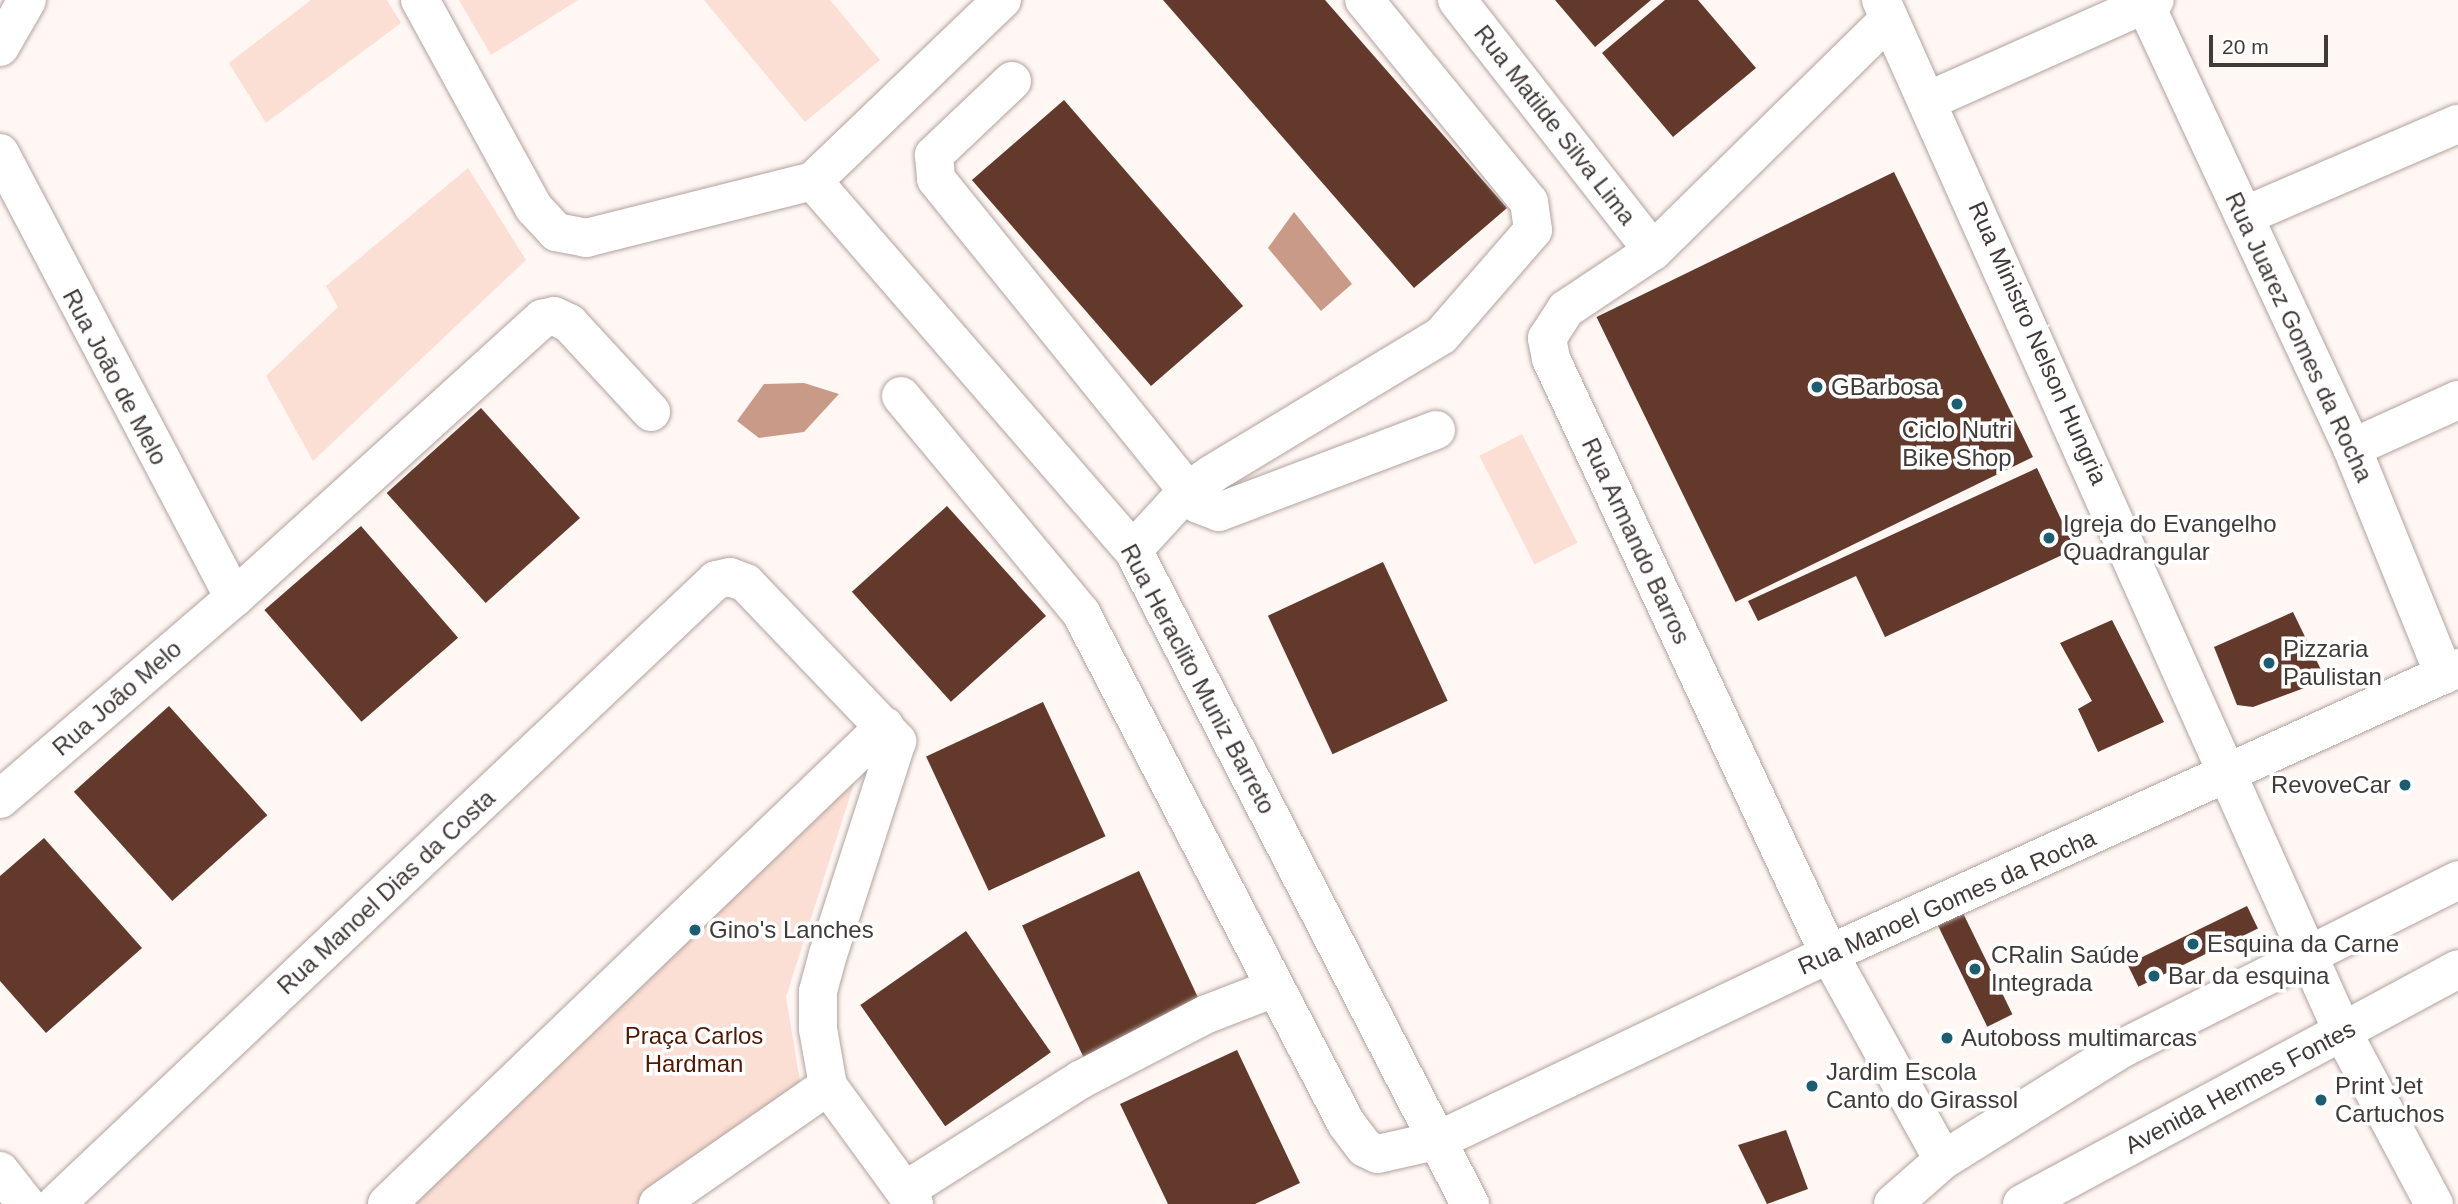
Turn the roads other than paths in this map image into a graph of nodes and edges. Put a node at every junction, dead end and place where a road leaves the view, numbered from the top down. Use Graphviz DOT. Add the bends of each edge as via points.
graph roads {
  1 [pos="27,0"];
  2 [pos="420,0"];
  3 [pos="1002,0"];
  4 [pos="1364,0"];
  5 [pos="1457,0"];
  6 [pos="2150,2"];
  7 [pos="1884,10"];
  8 [pos="0,47"];
  9 [pos="1012,81"];
  10 [pos="1930,100"];
  11 [pos="2458,124"];
  12 [pos="0,153"];
  13 [pos="813,181"];
  14 [pos="2244,216"];
  15 [pos="1653,251"];
  16 [pos="901,396"];
  17 [pos="2458,400"];
  18 [pos="651,412"];
  19 [pos="1436,430"];
  20 [pos="2352,448"];
  21 [pos="1186,491"];
  22 [pos="1133,550"];
  23 [pos="234,598"];
  24 [pos="2451,672"];
  25 [pos="886,726"];
  26 [pos="2229,775"];
  27 [pos="0,799"];
  28 [pos="2458,880"];
  29 [pos="2308,953"];
  30 [pos="1829,954"];
  31 [pos="2458,969"];
  32 [pos="1274,988"];
  33 [pos="2343,1033"];
  34 [pos="828,1086"];
  35 [pos="1439,1140"];
  36 [pos="1943,1160"];
  37 [pos="0,1171"];
  38 [pos="910,1197"];
  39 [pos="26,1204"];
  40 [pos="56,1204"];
  41 [pos="387,1204"];
  42 [pos="658,1204"];
  43 [pos="1470,1204"];
  44 [pos="1893,1204"];
  45 [pos="2022,1204"];
  46 [pos="2434,1204"];
  1 -- 8 [label="street"];
  2 -- 13 [label="street" via="534,208 556,232 586,238"];
  3 -- 13 [label="street"];
  4 -- 21 [label="street" via="1529,202 1533,230 1441,337"];
  5 -- 15 [label="street, Rua Matilde Silva Lima"];
  6 -- 10 [label="street"];
  6 -- 14 [label="street, Rua Juarez Gomes da Rocha"];
  7 -- 10 [label="street, Rua Ministro Nelson Hungria"];
  7 -- 15 [label="street, Rua Armando Barros"];
  9 -- 21 [label="street" via="934,155 936,179"];
  10 -- 26 [label="street, Rua Ministro Nelson Hungria"];
  11 -- 14 [label="street"];
  12 -- 23 [label="street, Rua João de Melo"];
  13 -- 22 [label="street, Rua Heraclito Muniz Barreto"];
  14 -- 20 [label="street, Rua Juarez Gomes da Rocha"];
  15 -- 30 [label="street, Rua Armando Barros" via="1566,309 1547,338 1551,359"];
  16 -- 32 [label="street, Rua Manoel Gomes da Rocha" via="1081,613"];
  17 -- 20 [label="street"];
  18 -- 23 [label="street, Rua João Melo" via="569,323 554,316 542,319"];
  19 -- 21 [label="street" via="1219,512 1208,512"];
  20 -- 24 [label="street, Rua Juarez Gomes da Rocha"];
  21 -- 22 [label="street"];
  22 -- 35 [label="street, Rua Heraclito Muniz Barreto"];
  23 -- 27 [label="street, Rua João Melo"];
  24 -- 26 [label="street, Rua Manoel Gomes da Rocha"];
  25 -- 34 [label="street" via="897,741 896,759 818,992"];
  25 -- 40 [label="street, Rua Manoel Dias da Costa" via="746,583 716,580"];
  25 -- 41 [label="street"];
  26 -- 29 [label="street, Rua Ministro Nelson Hungria"];
  26 -- 30 [label="street, Rua Manoel Gomes da Rocha"];
  28 -- 29 [label="street"];
  29 -- 33 [label="street, Rua Ministro Nelson Hungria"];
  29 -- 36 [label="street" via="2121,1049"];
  30 -- 35 [label="street, Rua Manoel Gomes da Rocha"];
  30 -- 36 [label="street, Rua Armando Barros"];
  31 -- 33 [label="street, Avenida Hermes Fontes"];
  32 -- 35 [label="street, Rua Manoel Gomes da Rocha" via="1365,1148 1386,1153"];
  32 -- 38 [label="street" via="1207,1014 1080,1080"];
  33 -- 45 [label="street, Avenida Hermes Fontes"];
  33 -- 46 [label="street, Rua Ministro Nelson Hungria"];
  34 -- 38 [label="street"];
  34 -- 42 [label="street"];
  35 -- 43 [label="street, Rua Heraclito Muniz Barreto"];
  36 -- 44 [label="street"];
  37 -- 39 [label="street"];
}
